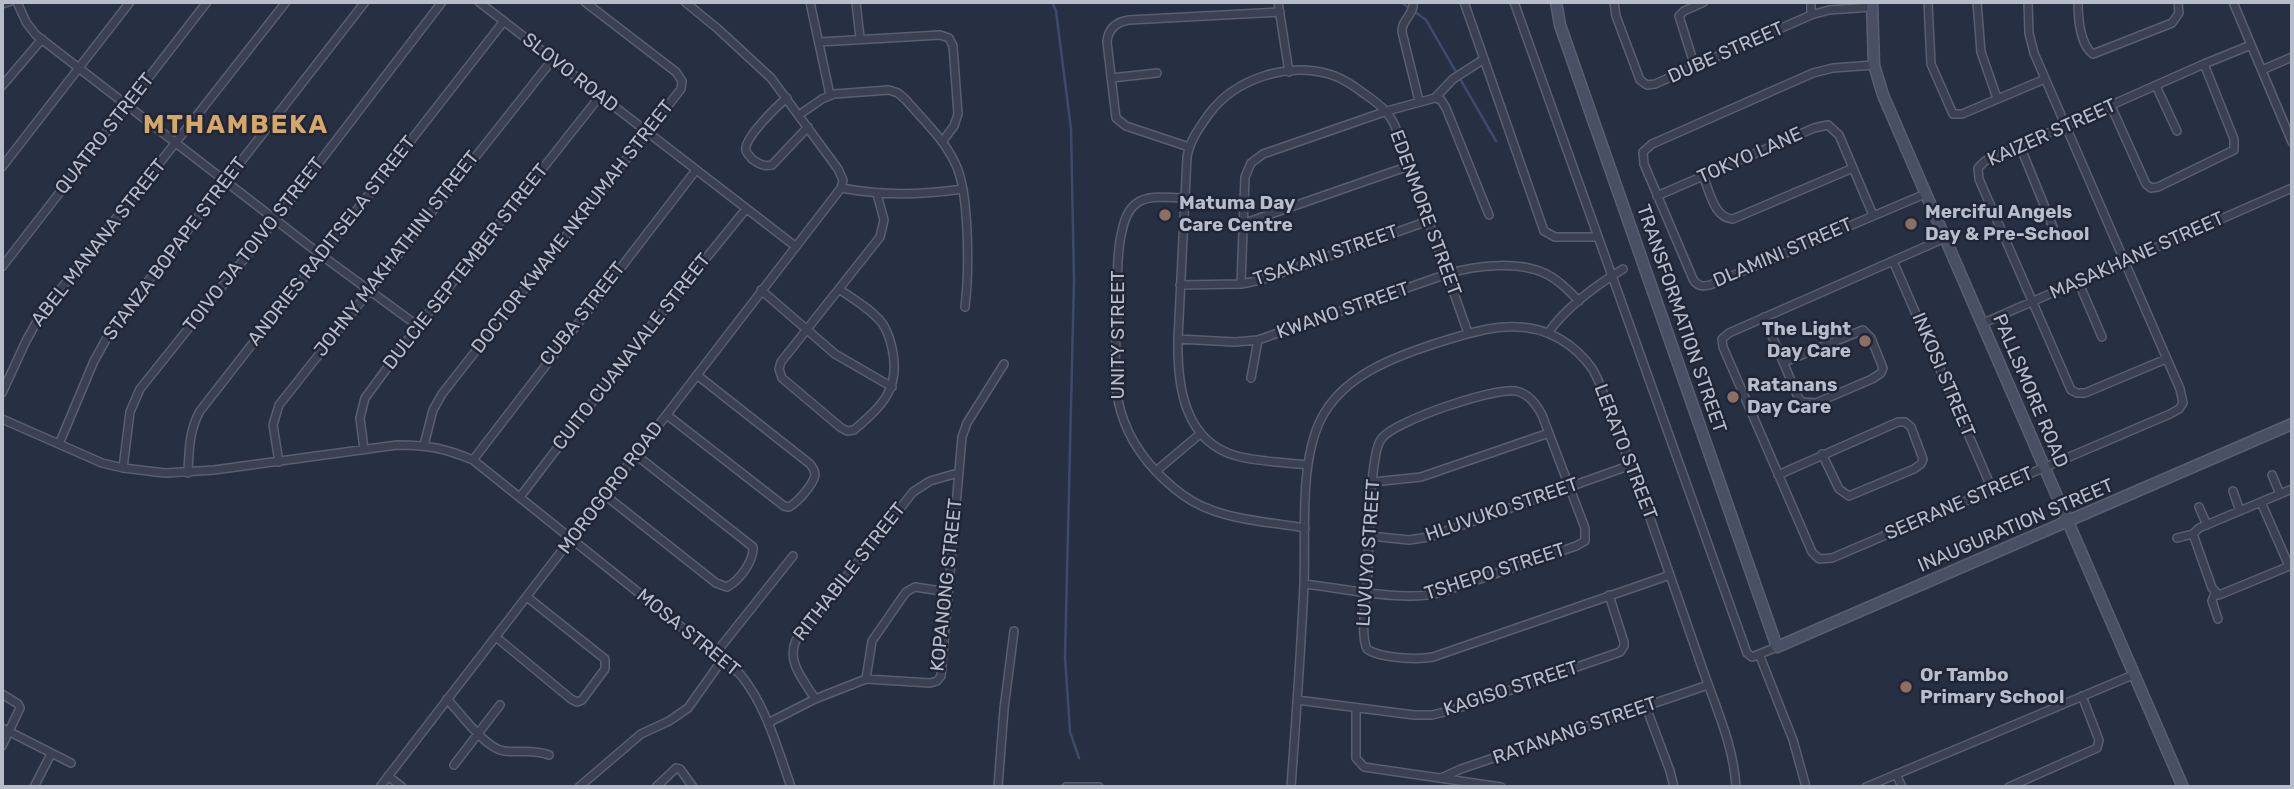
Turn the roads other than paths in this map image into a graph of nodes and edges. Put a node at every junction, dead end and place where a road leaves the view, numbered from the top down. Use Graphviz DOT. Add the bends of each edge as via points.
graph roads {
  1 [pos="9,2"];
  2 [pos="17,2"];
  3 [pos="130,2"];
  4 [pos="207,2"];
  5 [pos="286,2"];
  6 [pos="365,2"];
  7 [pos="442,2"];
  8 [pos="479,2"];
  9 [pos="585,2"];
  10 [pos="685,2"];
  11 [pos="810,2"];
  12 [pos="856,2"];
  13 [pos="1278,2"];
  14 [pos="1413,2"];
  15 [pos="1464,2"];
  16 [pos="1514,2"];
  17 [pos="1556,2"];
  18 [pos="1614,2"];
  19 [pos="1704,2"];
  20 [pos="1811,2"];
  21 [pos="1928,2"];
  22 [pos="1977,2"];
  23 [pos="2028,2"];
  24 [pos="2078,2"];
  25 [pos="2178,2"];
  26 [pos="2233,2"];
  27 [pos="2,4"];
  28 [pos="1872,5"];
  29 [pos="1280,12"];
  30 [pos="1811,15"];
  31 [pos="504,21"];
  32 [pos="860,38"];
  33 [pos="41,39"];
  34 [pos="819,41"];
  35 [pos="2251,45"];
  36 [pos="2292,57"];
  37 [pos="553,59"];
  38 [pos="1484,59"];
  39 [pos="2204,64"];
  40 [pos="1874,65"];
  41 [pos="79,66"];
  42 [pos="1695,67"];
  43 [pos="2262,70"];
  44 [pos="1289,72"];
  45 [pos="1157,73"];
  46 [pos="1111,78"];
  47 [pos="2045,79"];
  48 [pos="3,80"];
  49 [pos="2156,86"];
  50 [pos="830,95"];
  51 [pos="600,96"];
  52 [pos="787,98"];
  53 [pos="1435,98"];
  54 [pos="1997,98"];
  55 [pos="1419,101"];
  56 [pos="128,104"];
  57 [pos="2110,106"];
  58 [pos="1387,111"];
  59 [pos="799,115"];
  60 [pos="808,127"];
  61 [pos="2065,127"];
  62 [pos="2178,131"];
  63 [pos="647,132"];
  64 [pos="942,142"];
  65 [pos="2292,142"];
  66 [pos="176,144"];
  67 [pos="2020,146"];
  68 [pos="1189,147"];
  69 [pos="1409,166"];
  70 [pos="2,167"];
  71 [pos="1853,168"];
  72 [pos="696,170"];
  73 [pos="1703,176"];
  74 [pos="227,181"];
  75 [pos="841,188"];
  76 [pos="2292,188"];
  77 [pos="963,189"];
  78 [pos="877,194"];
  79 [pos="1925,194"];
  80 [pos="1657,196"];
  81 [pos="1184,198"];
  82 [pos="746,209"];
  83 [pos="1489,215"];
  84 [pos="1873,215"];
  85 [pos="276,219"];
  86 [pos="1428,221"];
  87 [pos="1245,223"];
  88 [pos="2053,227"];
  89 [pos="1597,237"];
  90 [pos="1945,238"];
  91 [pos="795,246"];
  92 [pos="321,255"];
  93 [pos="2124,260"];
  94 [pos="1893,261"];
  95 [pos="2,267"];
  96 [pos="1623,269"];
  97 [pos="1447,274"];
  98 [pos="1611,277"];
  99 [pos="2078,281"];
  100 [pos="1241,284"];
  101 [pos="1180,285"];
  102 [pos="839,289"];
  103 [pos="368,290"];
  104 [pos="761,290"];
  105 [pos="1579,301"];
  106 [pos="2032,302"];
  107 [pos="965,307"];
  108 [pos="1764,317"];
  109 [pos="1982,324"];
  110 [pos="418,326"];
  111 [pos="806,330"];
  112 [pos="1468,333"];
  113 [pos="1549,333"];
  114 [pos="2102,337"];
  115 [pos="1178,339"];
  116 [pos="1258,340"];
  117 [pos="2166,359"];
  118 [pos="1784,362"];
  119 [pos="1004,364"];
  120 [pos="697,375"];
  121 [pos="1251,378"];
  122 [pos="892,387"];
  123 [pos="2,393"];
  124 [pos="667,415"];
  125 [pos="2,419"];
  126 [pos="2292,424"];
  127 [pos="1549,433"];
  128 [pos="1200,434"];
  129 [pos="59,443"];
  130 [pos="424,445"];
  131 [pos="364,449"];
  132 [pos="1822,454"];
  133 [pos="636,455"];
  134 [pos="472,460"];
  135 [pos="279,462"];
  136 [pos="1308,465"];
  137 [pos="1631,466"];
  138 [pos="123,468"];
  139 [pos="2044,468"];
  140 [pos="1156,471"];
  141 [pos="188,473"];
  142 [pos="958,473"];
  143 [pos="1778,475"];
  144 [pos="2272,475"];
  145 [pos="1373,482"];
  146 [pos="1569,487"];
  147 [pos="1992,489"];
  148 [pos="2292,490"];
  149 [pos="2233,491"];
  150 [pos="2280,494"];
  151 [pos="606,496"];
  152 [pos="520,497"];
  153 [pos="2261,502"];
  154 [pos="2199,507"];
  155 [pos="2241,511"];
  156 [pos="2067,522"];
  157 [pos="2207,525"];
  158 [pos="1305,528"];
  159 [pos="2193,534"];
  160 [pos="1370,536"];
  161 [pos="2177,538"];
  162 [pos="571,540"];
  163 [pos="793,556"];
  164 [pos="2291,565"];
  165 [pos="1670,575"];
  166 [pos="1304,584"];
  167 [pos="1367,591"];
  168 [pos="948,592"];
  169 [pos="2215,593"];
  170 [pos="1609,594"];
  171 [pos="527,597"];
  172 [pos="2218,620"];
  173 [pos="1014,631"];
  174 [pos="496,637"];
  175 [pos="1777,647"];
  176 [pos="715,654"];
  177 [pos="1755,656"];
  178 [pos="722,660"];
  179 [pos="2133,675"];
  180 [pos="866,679"];
  181 [pos="1708,685"];
  182 [pos="2,694"];
  183 [pos="2082,696"];
  184 [pos="447,699"];
  185 [pos="815,699"];
  186 [pos="1297,700"];
  187 [pos="500,705"];
  188 [pos="1646,707"];
  189 [pos="1356,708"];
  190 [pos="768,723"];
  191 [pos="5,730"];
  192 [pos="479,733"];
  193 [pos="2,746"];
  194 [pos="51,754"];
  195 [pos="549,755"];
  196 [pos="71,763"];
  197 [pos="454,765"];
  198 [pos="1896,774"];
  199 [pos="388,776"];
  200 [pos="1441,778"];
  201 [pos="35,787"];
  202 [pos="380,787"];
  203 [pos="402,787"];
  204 [pos="579,787"];
  205 [pos="656,787"];
  206 [pos="693,787"];
  207 [pos="791,787"];
  208 [pos="998,787"];
  209 [pos="1066,787"];
  210 [pos="1099,787"];
  211 [pos="1291,787"];
  212 [pos="1501,787"];
  213 [pos="1674,787"];
  214 [pos="1736,787"];
  215 [pos="1806,787"];
  216 [pos="1866,787"];
  217 [pos="1902,787"];
  218 [pos="2009,787"];
  219 [pos="2183,787"];
  1 -- 27 [label="street"];
  2 -- 33 [label="street" via="28,26"];
  3 -- 41 [label="street"];
  4 -- 56 [label="street, QUATRO STREET"];
  5 -- 66 [label="street, ABEL MANANA STREET"];
  6 -- 74 [label="street, STANZA BOPAPE STREET"];
  7 -- 85 [label="street, TOIVO JA TOIVO STREET"];
  8 -- 31 [label="street, SLOVO ROAD"];
  9 -- 63 [label="street, DOCTOR KWAME NKRUMAH STREET" via="680,76 681,89"];
  10 -- 52 [label="street" via="755,63"];
  11 -- 34 [label="street"];
  12 -- 32 [label="street"];
  13 -- 29 [label="street"];
  14 -- 55 [label="street" via="1401,27"];
  15 -- 38 [label="street"];
  16 -- 89 [label="street"];
  17 -- 175 [label="street, TRANSFORMATION STREET"];
  18 -- 42 [label="street, DUBE STREET" via="1641,82 1655,84"];
  19 -- 42 [label="street" via="1679,16"];
  20 -- 30 [label="street"];
  21 -- 54 [label="street" via="1931,65 1951,111 1962,114"];
  22 -- 54 [label="street" via="1981,52"];
  23 -- 47 [label="street, SEERANE STREET" via="2031,43"];
  24 -- 25 [label="street" via="2086,48 2093,54 2172,23 2179,13"];
  26 -- 35 [label="street"];
  28 -- 30 [label="street, DUBE STREET"];
  28 -- 40 [label="street, PALLSMORE ROAD"];
  29 -- 44 [label="street"];
  29 -- 46 [label="street" via="1119,23 1108,38"];
  30 -- 42 [label="street, DUBE STREET"];
  31 -- 37 [label="street, SLOVO ROAD"];
  31 -- 92 [label="street, ANDRIES RADITSELA STREET"];
  32 -- 34 [label="street"];
  32 -- 64 [label="street" via="940,35 951,40 958,114"];
  33 -- 41 [label="street"];
  33 -- 48 [label="street"];
  34 -- 50 [label="street"];
  35 -- 39 [label="street, KAIZER STREET"];
  35 -- 43 [label="street"];
  36 -- 43 [label="street"];
  37 -- 51 [label="street, SLOVO ROAD"];
  37 -- 103 [label="street, JOHNY MAKHATHINI STREET"];
  38 -- 53 [label="street" via="1453,79"];
  38 -- 89 [label="street" via="1545,231 1555,237"];
  39 -- 49 [label="street, KAIZER STREET"];
  39 -- 57 [label="street" via="2234,139 2234,150 2158,187 2146,184"];
  40 -- 79 [label="street, PALLSMORE ROAD"];
  40 -- 80 [label="street, DLAMINI STREET" via="1833,68 1802,77 1652,144 1643,152 1644,164"];
  41 -- 56 [label="street"];
  41 -- 70 [label="street"];
  43 -- 65 [label="street"];
  44 -- 58 [label="street, EDENMORE STREET" via="1337,77"];
  44 -- 68 [label="street, EDENMORE STREET" via="1253,80 1227,94"];
  45 -- 46 [label="street"];
  46 -- 68 [label="street" via="1115,112 1122,124"];
  47 -- 54 [label="street"];
  47 -- 61 [label="street, SEERANE STREET"];
  49 -- 57 [label="street, KAIZER STREET"];
  49 -- 62 [label="street"];
  50 -- 59 [label="street"];
  50 -- 64 [label="street" via="894,91"];
  51 -- 63 [label="street, SLOVO ROAD"];
  51 -- 110 [label="street, DULCIE SEPTEMBER STREET"];
  52 -- 59 [label="street"];
  52 -- 60 [label="street" via="748,141 747,153 764,166 772,165"];
  53 -- 55 [label="street"];
  53 -- 83 [label="street" via="1446,108"];
  55 -- 58 [label="street"];
  56 -- 66 [label="street"];
  56 -- 95 [label="street, QUATRO STREET"];
  57 -- 61 [label="street, KAIZER STREET"];
  58 -- 69 [label="street, EDENMORE STREET"];
  58 -- 87 [label="street" via="1256,158 1245,177"];
  59 -- 60 [label="street"];
  60 -- 75 [label="street" via="838,169"];
  61 -- 67 [label="street, KAIZER STREET"];
  61 -- 93 [label="street, SEERANE STREET"];
  63 -- 72 [label="street, SLOVO ROAD"];
  63 -- 130 [label="street, DOCTOR KWAME NKRUMAH STREET" via="436,402"];
  64 -- 77 [label="street" via="959,171"];
  66 -- 74 [label="street"];
  66 -- 123 [label="street, ABEL MANANA STREET" via="41,314"];
  67 -- 88 [label="street"];
  67 -- 106 [label="street, KAIZER STREET" via="1982,163 1978,174"];
  68 -- 81 [label="street, EDENMORE STREET"];
  69 -- 86 [label="street, EDENMORE STREET"];
  69 -- 87 [label="street"];
  71 -- 73 [label="street, TOKYO LANE" via="1836,130 1824,125"];
  71 -- 73 [label="street" via="1733,219 1719,213"];
  71 -- 84 [label="street, TOKYO LANE"];
  72 -- 82 [label="street, SLOVO ROAD"];
  72 -- 134 [label="street, CUBA STREET"];
  73 -- 80 [label="street, TOKYO LANE"];
  74 -- 85 [label="street"];
  74 -- 129 [label="street, STANZA BOPAPE STREET" via="106,337"];
  75 -- 78 [label="street"];
  75 -- 91 [label="street, MOROGORO ROAD"];
  76 -- 93 [label="street, MASAKHANE STREET"];
  77 -- 78 [label="street"];
  77 -- 107 [label="street"];
  78 -- 102 [label="street" via="883,231"];
  79 -- 84 [label="street, DLAMINI STREET"];
  79 -- 90 [label="street, PALLSMORE ROAD"];
  80 -- 84 [label="street, DLAMINI STREET" via="1693,279 1703,286"];
  81 -- 101 [label="street, EDENMORE STREET"];
  81 -- 140 [label="street, UNITY STREET" via="1136,203 1125,219 1119,248 1118,398 1132,440"];
  82 -- 91 [label="street, SLOVO ROAD"];
  82 -- 152 [label="street, CUITO CUANAVALE STREET"];
  85 -- 92 [label="street"];
  85 -- 138 [label="street, TOIVO JA TOIVO STREET" via="140,389 130,412"];
  86 -- 97 [label="street, EDENMORE STREET"];
  86 -- 100 [label="street, TSAKANI STREET"];
  87 -- 100 [label="street"];
  89 -- 98 [label="street"];
  90 -- 94 [label="street, SEERANE STREET"];
  90 -- 109 [label="street, PALLSMORE ROAD"];
  91 -- 104 [label="street, MOROGORO ROAD"];
  92 -- 103 [label="street"];
  92 -- 141 [label="street, ANDRIES RADITSELA STREET" via="195,419"];
  93 -- 99 [label="street, MASAKHANE STREET"];
  93 -- 117 [label="street, SEERANE STREET"];
  94 -- 108 [label="street, SEERANE STREET"];
  94 -- 147 [label="street, INKOSI STREET"];
  96 -- 98 [label="street"];
  97 -- 105 [label="street, KWANO STREET" via="1478,267 1529,268 1548,275"];
  97 -- 112 [label="street, EDENMORE STREET"];
  97 -- 116 [label="street, KWANO STREET"];
  98 -- 105 [label="street"];
  98 -- 177 [label="street" via="1747,653"];
  99 -- 106 [label="street, MASAKHANE STREET"];
  99 -- 114 [label="street"];
  100 -- 101 [label="street, TSAKANI STREET"];
  101 -- 115 [label="street, EDENMORE STREET"];
  102 -- 111 [label="street"];
  102 -- 122 [label="street" via="887,331 896,371"];
  103 -- 110 [label="street"];
  103 -- 135 [label="street, JOHNY MAKHATHINI STREET" via="279,405 273,425"];
  104 -- 111 [label="street"];
  104 -- 120 [label="street, MOROGORO ROAD"];
  105 -- 113 [label="street"];
  106 -- 109 [label="street, MASAKHANE STREET"];
  106 -- 117 [label="street, KAIZER STREET" via="2067,382 2077,393"];
  108 -- 118 [label="street"];
  108 -- 143 [label="street, SEERANE STREET" via="1727,334 1722,341"];
  109 -- 139 [label="street, PALLSMORE ROAD"];
  110 -- 131 [label="street, DULCIE SEPTEMBER STREET" via="365,398 360,418"];
  111 -- 122 [label="street" via="842,359"];
  111 -- 122 [label="street" via="781,362 779,374 840,427 855,430"];
  112 -- 113 [label="street, LERATO STREET" via="1515,327"];
  112 -- 136 [label="street, LERATO STREET" via="1382,365 1348,385 1319,422"];
  113 -- 137 [label="street, LERATO STREET" via="1592,368"];
  115 -- 116 [label="street, KWANO STREET"];
  115 -- 128 [label="street, EDENMORE STREET" via="1184,397"];
  116 -- 121 [label="street"];
  117 -- 139 [label="street, SEERANE STREET" via="2182,394 2179,409"];
  118 -- 118 [label="street" via="1800,400 1808,404 1872,379 1883,368 1863,330"];
  119 -- 142 [label="street, KOPANONG STREET" via="964,430"];
  120 -- 124 [label="street, MOROGORO ROAD"];
  120 -- 124 [label="street" via="810,464 814,475 804,492 793,505 784,506"];
  124 -- 133 [label="street, MOROGORO ROAD"];
  125 -- 129 [label="street, MOSA STREET"];
  126 -- 156 [label="street, INAUGURATION STREET"];
  127 -- 145 [label="street" via="1421,477"];
  127 -- 145 [label="street, LUVUYO STREET" via="1537,406 1525,394 1486,394 1388,432 1376,452"];
  127 -- 146 [label="street, LUVUYO STREET"];
  128 -- 136 [label="street" via="1234,455"];
  128 -- 140 [label="street"];
  129 -- 138 [label="street, MOSA STREET"];
  130 -- 131 [label="street, MOSA STREET"];
  130 -- 134 [label="street, MOSA STREET"];
  131 -- 135 [label="street, MOSA STREET"];
  132 -- 132 [label="street" via="1894,423 1907,423 1922,452 1922,464 1849,496 1842,493"];
  132 -- 143 [label="street"];
  133 -- 151 [label="street, MOROGORO ROAD"];
  133 -- 151 [label="street" via="753,547 752,558 734,582 726,586 716,583"];
  134 -- 152 [label="street, MOSA STREET"];
  135 -- 141 [label="street, MOSA STREET"];
  136 -- 158 [label="street, LERATO STREET"];
  137 -- 146 [label="street, HLUVUKO STREET"];
  137 -- 165 [label="street, LERATO STREET"];
  138 -- 141 [label="street, MOSA STREET"];
  139 -- 147 [label="street, SEERANE STREET"];
  139 -- 156 [label="street, PALLSMORE ROAD"];
  140 -- 158 [label="street, UNITY STREET" via="1185,497 1210,509"];
  142 -- 168 [label="street, KOPANONG STREET"];
  142 -- 185 [label="street, RITHABILE STREET" via="930,481 913,492 796,640 792,658"];
  143 -- 147 [label="street, SEERANE STREET" via="1812,552 1823,560"];
  144 -- 150 [label="street"];
  145 -- 160 [label="street, LUVUYO STREET"];
  146 -- 160 [label="street, HLUVUKO STREET" via="1429,537"];
  146 -- 167 [label="street, TSHEPO STREET" via="1586,532 1583,542 1428,596"];
  148 -- 150 [label="street"];
  149 -- 155 [label="street"];
  150 -- 153 [label="street"];
  151 -- 162 [label="street, MOROGORO ROAD"];
  152 -- 162 [label="street, MOSA STREET"];
  153 -- 155 [label="street"];
  153 -- 164 [label="street"];
  154 -- 157 [label="street"];
  155 -- 157 [label="street"];
  156 -- 175 [label="street, INAUGURATION STREET"];
  156 -- 179 [label="street, PALLSMORE ROAD"];
  157 -- 159 [label="street"];
  158 -- 166 [label="street, LERATO STREET"];
  159 -- 161 [label="street"];
  159 -- 169 [label="street"];
  160 -- 167 [label="street, LUVUYO STREET"];
  162 -- 171 [label="street, MOROGORO ROAD"];
  162 -- 176 [label="street, MOSA STREET"];
  163 -- 176 [label="street"];
  164 -- 169 [label="street" via="2225,594"];
  165 -- 170 [label="street, LUVUYO STREET"];
  165 -- 181 [label="street, LERATO STREET"];
  166 -- 167 [label="street, TSHEPO STREET"];
  166 -- 186 [label="street, LERATO STREET"];
  167 -- 170 [label="street, LUVUYO STREET" via="1367,649 1419,658 1440,655"];
  168 -- 180 [label="street" via="915,587 906,592 873,641"];
  168 -- 180 [label="street, KOPANONG STREET" via="940,679 930,683"];
  169 -- 172 [label="street"];
  170 -- 189 [label="street, KAGISO STREET" via="1624,646 1616,654 1443,713 1423,716"];
  171 -- 174 [label="street, MOROGORO ROAD"];
  171 -- 174 [label="street" via="605,659 605,669 582,700 572,699"];
  173 -- 208 [label="street"];
  174 -- 184 [label="street, MOROGORO ROAD"];
  175 -- 177 [label="street, INAUGURATION STREET"];
  176 -- 178 [label="street, MOSA STREET"];
  177 -- 215 [label="street" via="1793,740"];
  178 -- 190 [label="street, MOSA STREET" via="747,682"];
  178 -- 204 [label="street" via="688,708 641,733"];
  179 -- 183 [label="street"];
  179 -- 219 [label="street, PALLSMORE ROAD"];
  180 -- 185 [label="street, KOPANONG STREET"];
  181 -- 188 [label="street, RATANANG STREET"];
  181 -- 214 [label="street, LERATO STREET" via="1729,745"];
  182 -- 191 [label="street" via="20,706"];
  183 -- 198 [label="street"];
  183 -- 218 [label="street" via="2099,740 2097,748"];
  184 -- 192 [label="street"];
  184 -- 199 [label="street, MOROGORO ROAD"];
  185 -- 190 [label="street, KOPANONG STREET"];
  186 -- 189 [label="street, KAGISO STREET"];
  186 -- 211 [label="street, LERATO STREET"];
  187 -- 192 [label="street"];
  188 -- 200 [label="street, RATANANG STREET"];
  188 -- 213 [label="street"];
  189 -- 200 [label="street" via="1355,753 1360,765"];
  190 -- 207 [label="street, MOSA STREET"];
  191 -- 193 [label="street"];
  191 -- 194 [label="street"];
  192 -- 195 [label="street" via="500,750"];
  192 -- 197 [label="street"];
  194 -- 196 [label="street"];
  194 -- 201 [label="street"];
  198 -- 216 [label="street"];
  198 -- 217 [label="street"];
  199 -- 202 [label="street, MOROGORO ROAD"];
  199 -- 203 [label="street"];
  200 -- 212 [label="street"];
  205 -- 206 [label="street" via="677,768"];
  209 -- 210 [label="street"];
}
